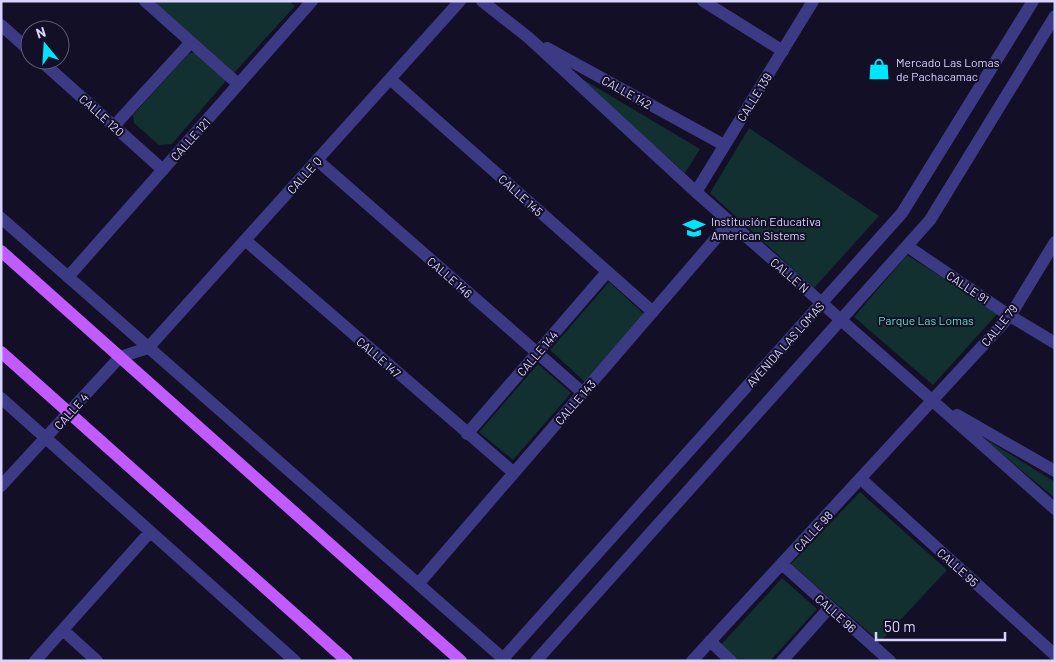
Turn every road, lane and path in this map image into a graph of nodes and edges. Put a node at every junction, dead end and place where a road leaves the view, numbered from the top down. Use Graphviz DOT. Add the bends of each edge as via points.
graph roads {
  1 [pos="145,1"];
  2 [pos="312,1"];
  3 [pos="460,1"];
  4 [pos="482,1"];
  5 [pos="703,1"];
  6 [pos="813,1"];
  7 [pos="1033,1"];
  8 [pos="1055,16"];
  9 [pos="1,25"];
  10 [pos="529,38"];
  11 [pos="20,42"];
  12 [pos="191,42"];
  13 [pos="783,50"];
  14 [pos="51,70"];
  15 [pos="390,79"];
  16 [pos="238,84"];
  17 [pos="114,126"];
  18 [pos="724,145"];
  19 [pos="317,160"];
  20 [pos="163,170"];
  21 [pos="696,192"];
  22 [pos="1,218"];
  23 [pos="730,222"];
  24 [pos="245,240"];
  25 [pos="1055,242"];
  26 [pos="907,246"];
  27 [pos="1,251"];
  28 [pos="607,272"];
  29 [pos="68,277"];
  30 [pos="822,303"];
  31 [pos="653,312"];
  32 [pos="1010,316"];
  33 [pos="841,320"];
  34 [pos="1055,343"];
  35 [pos="148,348"];
  36 [pos="1,352"];
  37 [pos="537,353"];
  38 [pos="120,357"];
  39 [pos="582,393"];
  40 [pos="1,398"];
  41 [pos="933,401"];
  42 [pos="69,413"];
  43 [pos="467,434"];
  44 [pos="46,438"];
  45 [pos="1055,471"];
  46 [pos="514,473"];
  47 [pos="860,480"];
  48 [pos="1,486"];
  49 [pos="1055,509"];
  50 [pos="150,532"];
  51 [pos="782,564"];
  52 [pos="419,583"];
  53 [pos="830,607"];
  54 [pos="62,630"];
  55 [pos="710,642"];
  56 [pos="1055,654"];
  57 [pos="503,660"];
  58 [pos="35,661"];
  59 [pos="97,661"];
  60 [pos="295,661"];
  61 [pos="347,661"];
  62 [pos="462,661"];
  63 [pos="536,661"];
  64 [pos="692,661"];
  65 [pos="731,661"];
  66 [pos="782,661"];
  67 [pos="890,661"];
  1 -- 12 [label="street"];
  2 -- 16 [label="street, CALLE 121"];
  3 -- 15 [label="street, CALLE Q"];
  4 -- 10 [label="street, CALLE N"];
  5 -- 13 [label="street"];
  6 -- 13 [label="street, CALLE 139"];
  7 -- 30 [label="street, AVENIDA LAS LOMAS" via="902,213"];
  8 -- 26 [label="street, AVENIDA LAS LOMAS" via="956,181 930,220"];
  9 -- 11 [label="street"];
  10 -- 18 [label="street, CALLE 142"];
  10 -- 21 [label="street, CALLE N"];
  12 -- 16 [label="street"];
  12 -- 17 [label="street"];
  13 -- 18 [label="street, CALLE 139"];
  14 -- 17 [label="street, CALLE 120"];
  15 -- 19 [label="street, CALLE Q"];
  15 -- 28 [label="street, CALLE 145"];
  16 -- 20 [label="street, CALLE 121"];
  17 -- 20 [label="street, CALLE 120"];
  18 -- 21 [label="street, CALLE 139"];
  19 -- 24 [label="street, CALLE Q"];
  19 -- 37 [label="street, CALLE 146"];
  20 -- 29 [label="street, CALLE 121"];
  21 -- 23 [label="street, CALLE N"];
  22 -- 29 [label="street"];
  23 -- 30 [label="street, CALLE N"];
  23 -- 31 [label="street, CALLE 143"];
  24 -- 35 [label="street, CALLE Q"];
  24 -- 43 [label="street, CALLE 147"];
  25 -- 32 [label="street, CALLE 79"];
  26 -- 32 [label="street, CALLE 91"];
  26 -- 33 [label="street, AVENIDA LAS LOMAS"];
  27 -- 38 [label="main road"];
  28 -- 31 [label="street, CALLE 145"];
  28 -- 37 [label="street, CALLE 144"];
  29 -- 35 [label="street"];
  30 -- 33 [label="street, CALLE N"];
  30 -- 57 [label="street, AVENIDA LAS LOMAS"];
  31 -- 39 [label="street, CALLE 143"];
  32 -- 34 [label="street, CALLE 91"];
  32 -- 41 [label="street, CALLE 79"];
  33 -- 41 [label="street, CALLE N"];
  33 -- 63 [label="street, AVENIDA LAS LOMAS"];
  35 -- 38 [label="street, CALLE 4"];
  35 -- 52 [label="street"];
  36 -- 42 [label="main road"];
  37 -- 39 [label="street, CALLE 146"];
  37 -- 43 [label="street, CALLE 144"];
  38 -- 42 [label="street, CALLE 4"];
  38 -- 62 [label="main road"];
  39 -- 46 [label="street, CALLE 143"];
  40 -- 44 [label="street"];
  41 -- 45 [label="street"];
  41 -- 47 [label="street, CALLE 98"];
  41 -- 49 [label="street, CALLE N"];
  42 -- 44 [label="street, CALLE 4"];
  42 -- 61 [label="main road"];
  43 -- 46 [label="street, CALLE 147"];
  44 -- 48 [label="street, CALLE 4"];
  44 -- 50 [label="street"];
  46 -- 52 [label="street, CALLE 143"];
  47 -- 51 [label="street, CALLE 98"];
  47 -- 56 [label="street, CALLE 95"];
  50 -- 54 [label="street"];
  50 -- 60 [label="street"];
  51 -- 53 [label="street, CALLE 96"];
  51 -- 55 [label="street, CALLE 98"];
  52 -- 57 [label="street"];
  53 -- 66 [label="street"];
  53 -- 67 [label="street, CALLE 96"];
  54 -- 58 [label="street"];
  54 -- 59 [label="street"];
  55 -- 64 [label="street, CALLE 98"];
  55 -- 65 [label="street"];
}
